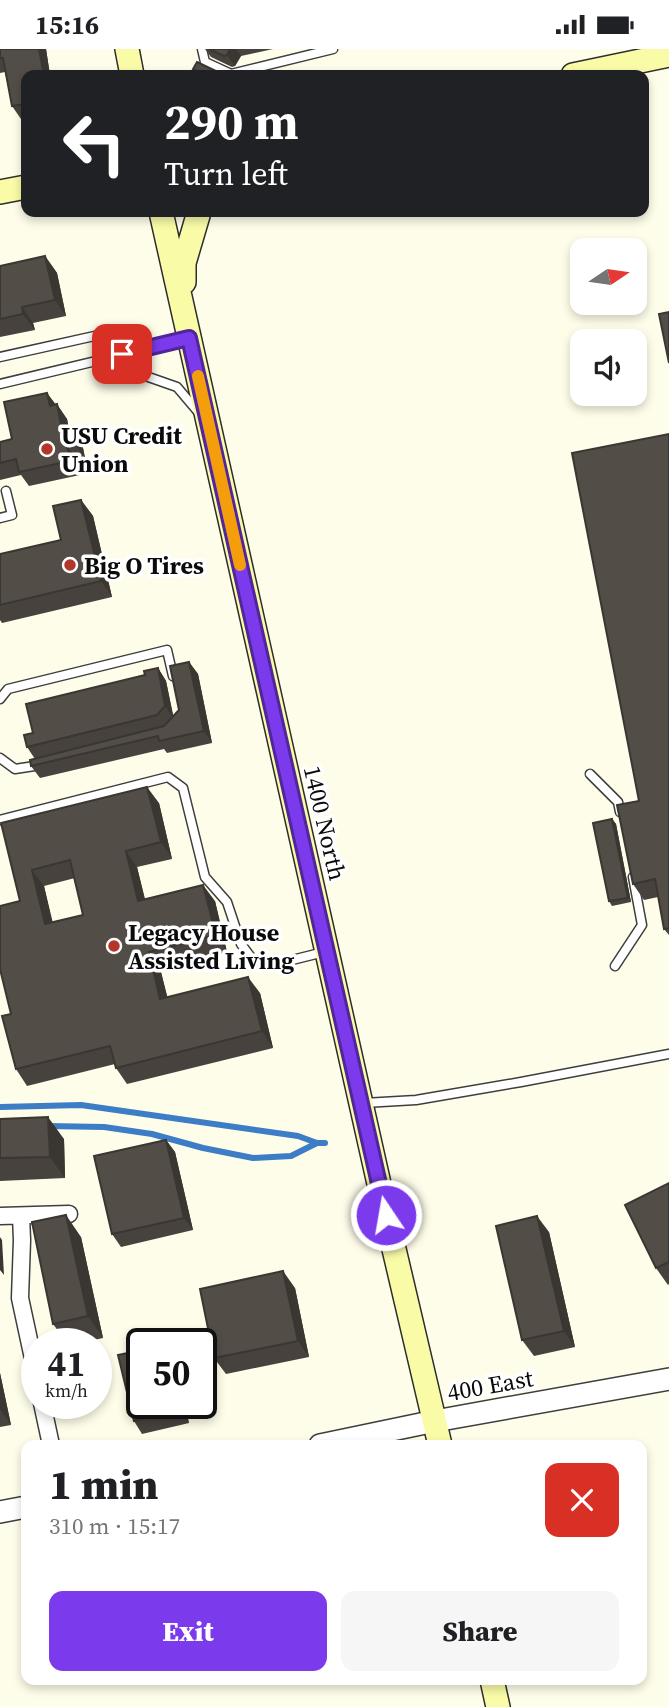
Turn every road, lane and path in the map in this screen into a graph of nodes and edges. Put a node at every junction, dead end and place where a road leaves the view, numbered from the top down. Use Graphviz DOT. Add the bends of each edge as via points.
graph roads {
  1 [pos="127,49"];
  2 [pos="202,49"];
  3 [pos="333,49"];
  4 [pos="638,55"];
  5 [pos="669,55"];
  6 [pos="131,70"];
  7 [pos="222,70"];
  8 [pos="247,70"];
  9 [pos="589,70"];
  10 [pos="21,188"];
  11 [pos="0,192"];
  12 [pos="162,217"];
  13 [pos="198,217"];
  14 [pos="184,313"];
  15 [pos="99,335"];
  16 [pos="189,338"];
  17 [pos="0,357"];
  18 [pos="105,358"];
  19 [pos="0,384"];
  20 [pos="209,424"];
  21 [pos="6,491"];
  22 [pos="0,518"];
  23 [pos="174,685"];
  24 [pos="0,699"];
  25 [pos="0,758"];
  26 [pos="51,763"];
  27 [pos="590,774"];
  28 [pos="621,815"];
  29 [pos="0,820"];
  30 [pos="631,870"];
  31 [pos="327,951"];
  32 [pos="615,966"];
  33 [pos="669,1054"];
  34 [pos="361,1103"];
  35 [pos="69,1214"];
  36 [pos="0,1216"];
  37 [pos="21,1216"];
  38 [pos="26,1328"];
  39 [pos="669,1379"];
  40 [pos="45,1419"];
  41 [pos="435,1421"];
  42 [pos="50,1440"];
  43 [pos="344,1440"];
  44 [pos="439,1440"];
  45 [pos="21,1508"];
  46 [pos="0,1512"];
  47 [pos="493,1685"];
  48 [pos="498,1707"];
  1 -- 6 [label="main road"];
  2 -- 7 [label="lane" via="205,62"];
  3 -- 8 [label="lane"];
  4 -- 5 [label="main road"];
  4 -- 9 [label="main road"];
  10 -- 11 [label="main road"];
  12 -- 14 [label="main road, 1400 North"];
  13 -- 14 [label="main road" via="184,263"];
  14 -- 16 [label="main road, 1400 North"];
  15 -- 17 [label="lane"];
  16 -- 18 [label="lane"];
  16 -- 20 [label="main road, 1400 North"];
  18 -- 19 [label="lane"];
  18 -- 20 [label="lane" via="118,378 137,373 177,387"];
  20 -- 31 [label="main road, 1400 North"];
  21 -- 22 [label="lane" via="12,515"];
  23 -- 24 [label="lane" via="167,650 8,689"];
  25 -- 26 [label="lane" via="16,769"];
  27 -- 28 [label="lane" via="618,801"];
  29 -- 31 [label="lane" via="168,777 183,788 205,877 227,902 241,944 253,960 276,964"];
  30 -- 32 [label="lane" via="642,925"];
  31 -- 34 [label="main road, 1400 North"];
  33 -- 34 [label="lane" via="416,1100"];
  34 -- 41 [label="main road, 1400 North"];
  35 -- 37 [label="street"];
  36 -- 37 [label="street"];
  37 -- 38 [label="street" via="20,1298"];
  39 -- 41 [label="street, 400 East"];
  40 -- 42 [label="street"];
  41 -- 43 [label="street, 400 East"];
  41 -- 44 [label="main road, 1400 North"];
  45 -- 46 [label="street"];
  47 -- 48 [label="main road"];
}
